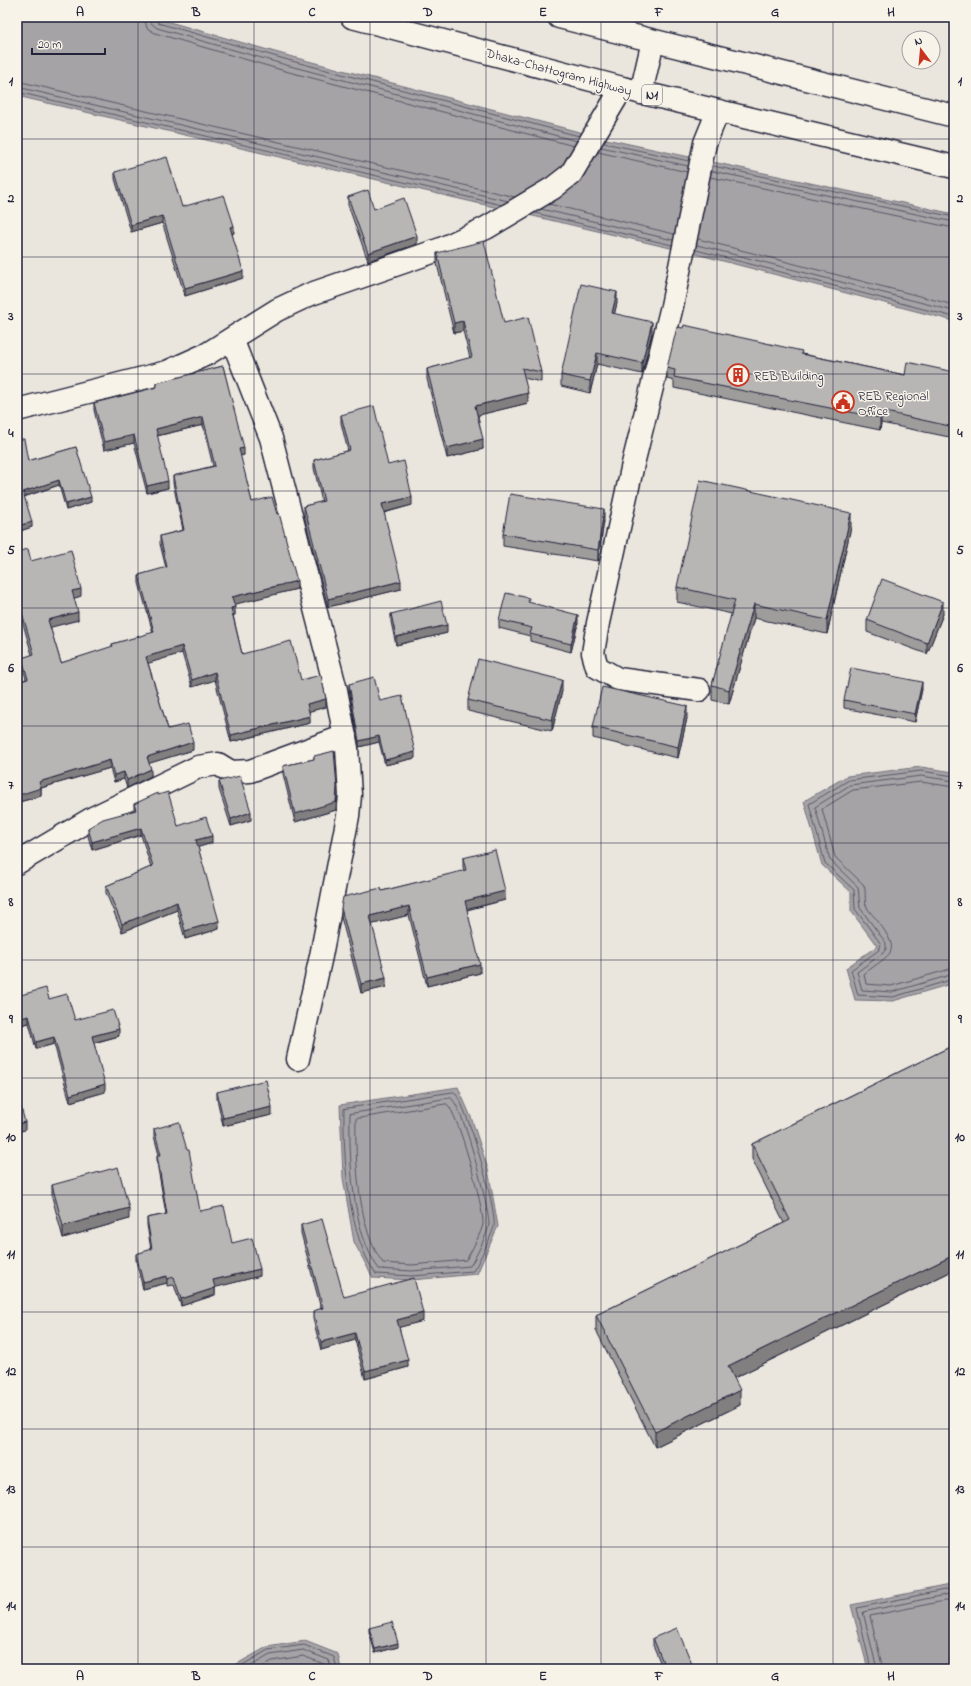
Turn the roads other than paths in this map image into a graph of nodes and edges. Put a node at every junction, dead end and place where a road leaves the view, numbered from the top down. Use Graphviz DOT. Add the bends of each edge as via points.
graph roads {
  1 [pos="352,17"];
  2 [pos="559,17"];
  3 [pos="654,41"];
  4 [pos="631,90"];
  5 [pos="718,111"];
  6 [pos="954,116"];
  7 [pos="954,167"];
  8 [pos="232,339"];
  9 [pos="17,410"];
  10 [pos="699,690"];
  11 [pos="345,736"];
  12 [pos="17,863"];
  13 [pos="298,1058"];
  1 -- 4 [label="main road, Dhaka-Chattogram Highway / N1"];
  2 -- 3 [label="main road"];
  3 -- 4 [label="main road"];
  3 -- 6 [label="main road"];
  4 -- 5 [label="main road, Dhaka-Chattogram Highway / N1"];
  4 -- 8 [label="main road" via="571,174 553,188 464,239 311,294 277,310"];
  5 -- 7 [label="main road, Dhaka-Chattogram Highway / N1"];
  5 -- 10 [label="main road" via="705,143 672,306 633,464 593,653 597,667 618,679"];
  8 -- 9 [label="main road" via="207,354 167,372"];
  8 -- 11 [label="main road" via="271,438 336,690"];
  11 -- 12 [label="main road" via="250,771 231,772 218,764 198,767 93,818"];
  11 -- 13 [label="main road" via="350,795 348,816"];
}
